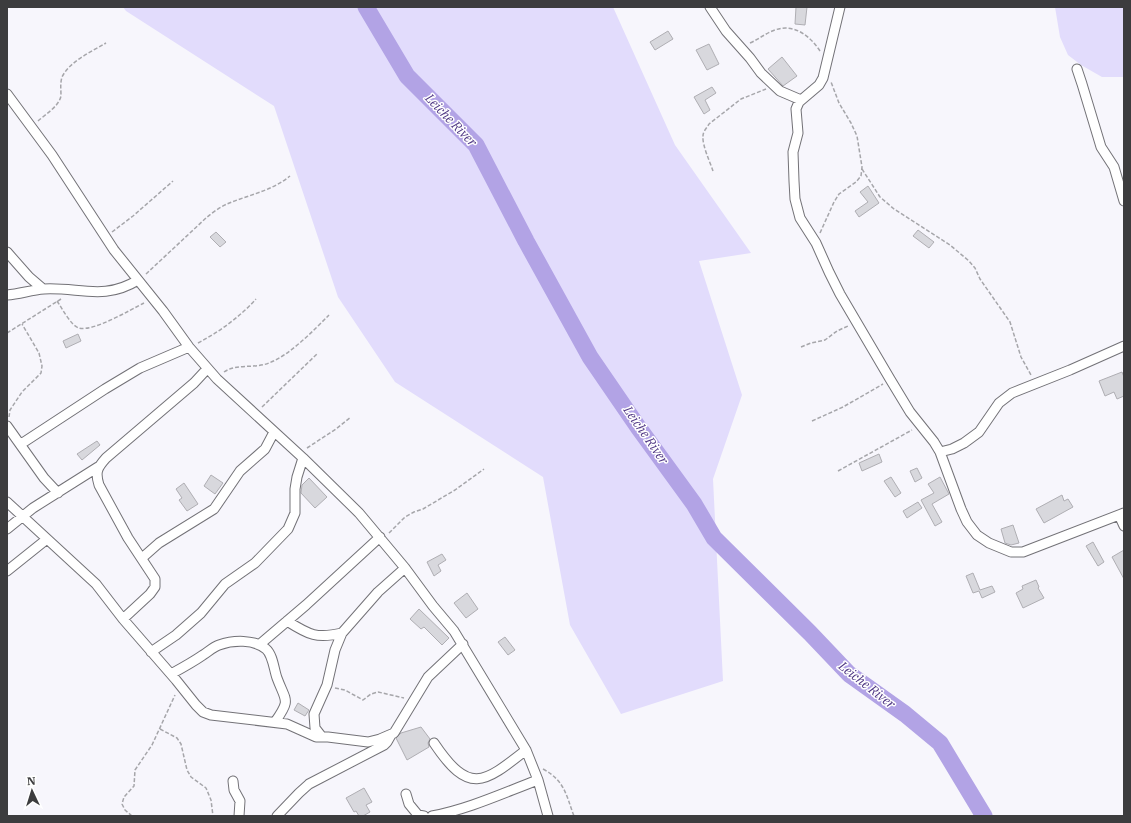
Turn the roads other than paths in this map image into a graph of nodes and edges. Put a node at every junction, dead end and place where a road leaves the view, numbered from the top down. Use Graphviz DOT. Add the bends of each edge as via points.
graph roads {
  1 [pos="710,7"];
  2 [pos="840,7"];
  3 [pos="1077,69"];
  4 [pos="7,94"];
  5 [pos="801,100"];
  6 [pos="1124,201"];
  7 [pos="7,252"];
  8 [pos="138,280"];
  9 [pos="43,289"];
  10 [pos="7,295"];
  11 [pos="1124,346"];
  12 [pos="189,347"];
  13 [pos="207,368"];
  14 [pos="7,426"];
  15 [pos="274,432"];
  16 [pos="21,444"];
  17 [pos="940,452"];
  18 [pos="301,457"];
  19 [pos="98,467"];
  20 [pos="58,492"];
  21 [pos="7,502"];
  22 [pos="1121,514"];
  23 [pos="22,516"];
  24 [pos="1124,526"];
  25 [pos="7,529"];
  26 [pos="47,539"];
  27 [pos="381,539"];
  28 [pos="142,558"];
  29 [pos="405,568"];
  30 [pos="7,571"];
  31 [pos="122,618"];
  32 [pos="287,621"];
  33 [pos="342,633"];
  34 [pos="463,644"];
  35 [pos="259,645"];
  36 [pos="151,652"];
  37 [pos="171,674"];
  38 [pos="275,722"];
  39 [pos="391,735"];
  40 [pos="322,737"];
  41 [pos="434,743"];
  42 [pos="526,750"];
  43 [pos="538,780"];
  44 [pos="233,781"];
  45 [pos="406,794"];
  46 [pos="239,816"];
  47 [pos="277,816"];
  48 [pos="424,816"];
  49 [pos="432,816"];
  50 [pos="548,816"];
  1 -- 5 [label="street" via="726,31 761,72 780,91"];
  2 -- 5 [label="street" via="826,67 819,85"];
  3 -- 6 [label="street" via="1101,147 1114,167"];
  4 -- 8 [label="street" via="52,155 114,250"];
  5 -- 17 [label="street" via="796,109 798,133 793,152 795,199 800,218 890,379 910,412"];
  7 -- 9 [label="street" via="29,278"];
  8 -- 9 [label="street" via="126,287 96,292"];
  8 -- 12 [label="street"];
  9 -- 10 [label="street"];
  11 -- 17 [label="street" via="1012,393 999,403 979,432 964,443"];
  12 -- 13 [label="street"];
  12 -- 16 [label="street" via="140,368"];
  13 -- 15 [label="street"];
  13 -- 19 [label="street" via="194,383"];
  14 -- 16 [label="street"];
  15 -- 18 [label="street"];
  15 -- 28 [label="street" via="265,449 240,471 214,509 159,543"];
  16 -- 20 [label="street" via="40,473"];
  17 -- 22 [label="street" via="967,522 978,535 999,548 1023,552"];
  18 -- 27 [label="street" via="359,513"];
  18 -- 36 [label="street" via="294,490 295,513 288,529 255,563 225,584 191,622"];
  19 -- 20 [label="street"];
  19 -- 28 [label="street" via="96,477 99,485"];
  20 -- 23 [label="street"];
  21 -- 23 [label="street"];
  22 -- 24 [label="street"];
  23 -- 25 [label="street"];
  23 -- 26 [label="street"];
  26 -- 30 [label="street"];
  26 -- 31 [label="street" via="96,584"];
  27 -- 29 [label="street"];
  27 -- 32 [label="street"];
  28 -- 31 [label="street" via="155,578 155,587"];
  29 -- 33 [label="street" via="378,592"];
  29 -- 34 [label="street"];
  31 -- 36 [label="street"];
  32 -- 33 [label="street" via="320,636"];
  32 -- 35 [label="street"];
  33 -- 40 [label="street" via="335,650 327,685 314,714 315,728"];
  34 -- 39 [label="street" via="428,677"];
  34 -- 42 [label="street"];
  35 -- 37 [label="street" via="240,641 218,646"];
  35 -- 38 [label="street" via="270,654 286,698 284,709"];
  36 -- 37 [label="street"];
  37 -- 38 [label="street" via="203,712"];
  38 -- 40 [label="street"];
  39 -- 40 [label="street" via="368,742"];
  39 -- 47 [label="street" via="384,745 309,784"];
  41 -- 42 [label="street" via="450,764 470,778 478,779 494,774"];
  42 -- 43 [label="street"];
  43 -- 49 [label="street" via="477,804"];
  43 -- 50 [label="street"];
  44 -- 46 [label="street" via="234,790 240,801"];
  45 -- 48 [label="street" via="409,804 418,816"];
}
